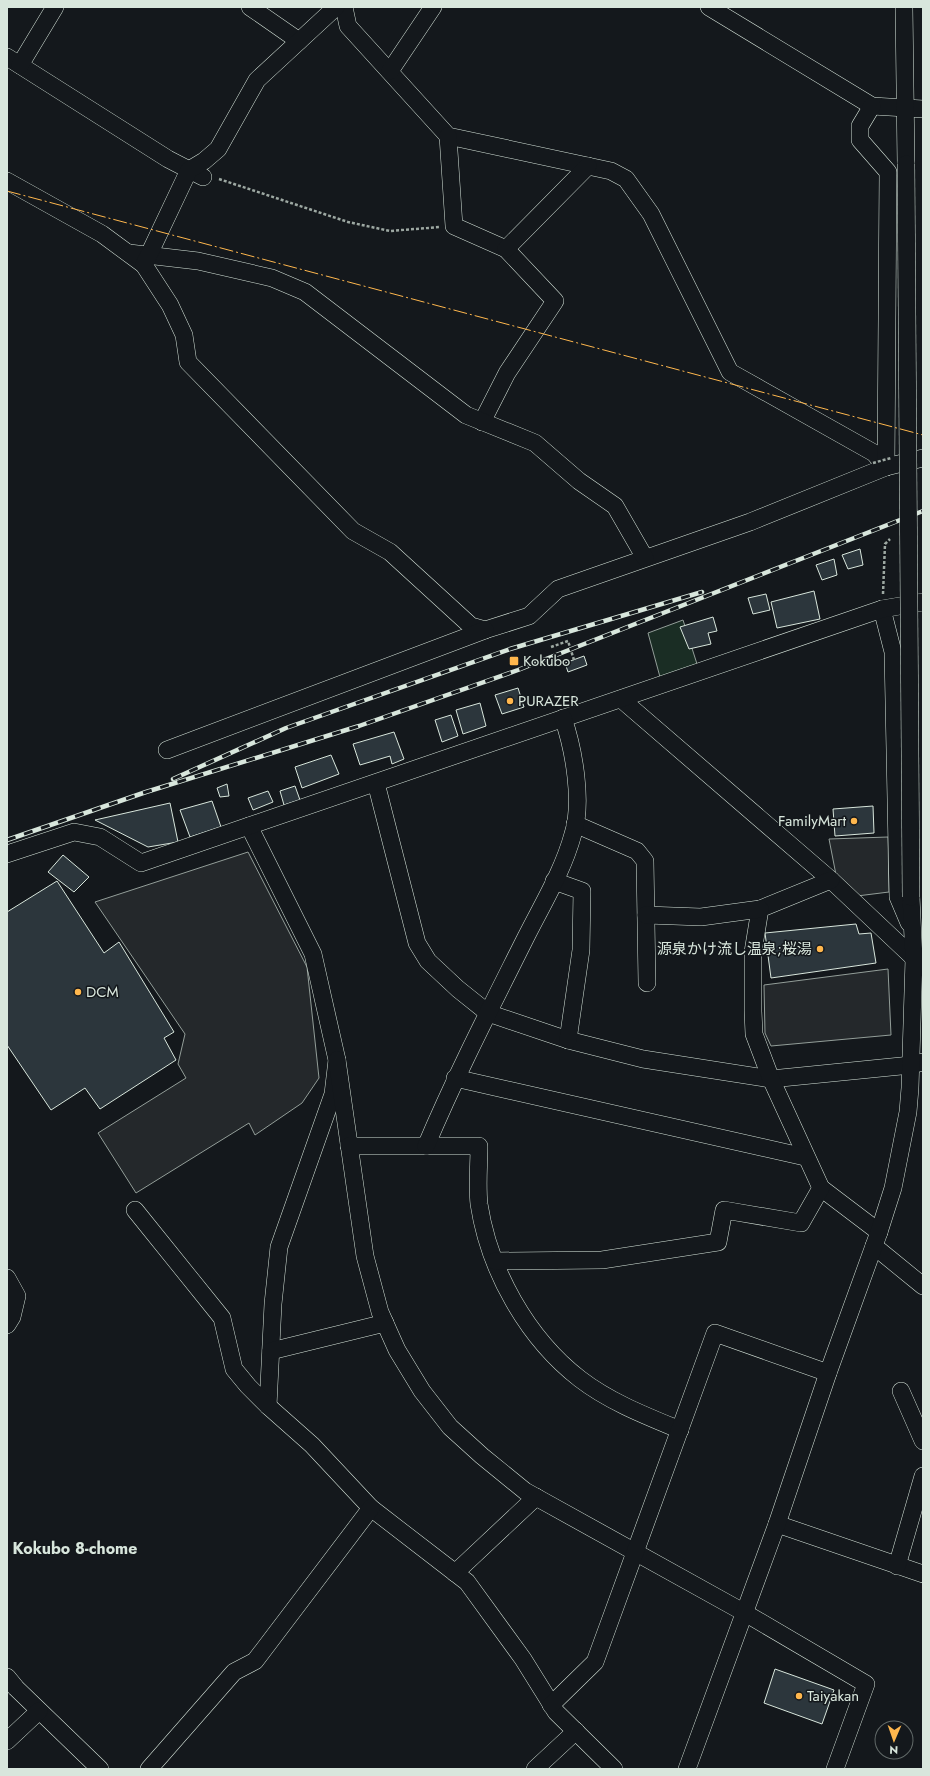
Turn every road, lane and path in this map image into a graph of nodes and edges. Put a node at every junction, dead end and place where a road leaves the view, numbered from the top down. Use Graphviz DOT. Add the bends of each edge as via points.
graph roads {
  1 [pos="55,7"];
  2 [pos="250,7"];
  3 [pos="336,7"];
  4 [pos="344,7"];
  5 [pos="433,7"];
  6 [pos="709,7"];
  7 [pos="904,7"];
  8 [pos="298,41"];
  9 [pos="14,61"];
  10 [pos="390,71"];
  11 [pos="872,106"];
  12 [pos="905,108"];
  13 [pos="923,109"];
  14 [pos="448,136"];
  15 [pos="588,166"];
  16 [pos="196,173"];
  17 [pos="7,181"];
  18 [pos="454,226"];
  19 [pos="506,249"];
  20 [pos="146,260"];
  21 [pos="482,422"];
  22 [pos="923,458"];
  23 [pos="883,463"];
  24 [pos="890,539"];
  25 [pos="645,558"];
  26 [pos="923,602"];
  27 [pos="882,609"];
  28 [pos="485,630"];
  29 [pos="551,647"];
  30 [pos="574,660"];
  31 [pos="621,698"];
  32 [pos="563,718"];
  33 [pos="167,750"];
  34 [pos="376,782"];
  35 [pos="575,824"];
  36 [pos="249,826"];
  37 [pos="7,854"];
  38 [pos="831,880"];
  39 [pos="554,881"];
  40 [pos="760,909"];
  41 [pos="646,915"];
  42 [pos="913,932"];
  43 [pos="918,963"];
  44 [pos="647,983"];
  45 [pos="488,1013"];
  46 [pos="568,1040"];
  47 [pos="337,1060"];
  48 [pos="917,1064"];
  49 [pos="455,1078"];
  50 [pos="771,1079"];
  51 [pos="916,1115"];
  52 [pos="349,1146"];
  53 [pos="426,1146"];
  54 [pos="806,1157"];
  55 [pos="821,1188"];
  56 [pos="135,1210"];
  57 [pos="877,1239"];
  58 [pos="495,1261"];
  59 [pos="7,1278"];
  60 [pos="923,1286"];
  61 [pos="385,1323"];
  62 [pos="7,1325"];
  63 [pos="271,1351"];
  64 [pos="828,1373"];
  65 [pos="901,1391"];
  66 [pos="268,1406"];
  67 [pos="680,1430"];
  68 [pos="923,1442"];
  69 [pos="923,1476"];
  70 [pos="536,1497"];
  71 [pos="371,1508"];
  72 [pos="777,1524"];
  73 [pos="635,1551"];
  74 [pos="897,1566"];
  75 [pos="455,1573"];
  76 [pos="923,1574"];
  77 [pos="745,1613"];
  78 [pos="7,1677"];
  79 [pos="551,1705"];
  80 [pos="39,1711"];
  81 [pos="576,1731"];
  82 [pos="7,1741"];
  83 [pos="100,1769"];
  84 [pos="150,1769"];
  85 [pos="535,1769"];
  86 [pos="614,1769"];
  87 [pos="687,1769"];
  88 [pos="835,1769"];
  1 -- 9 [label="street"];
  2 -- 8 [label="street"];
  3 -- 8 [label="street"];
  4 -- 10 [label="street" via="348,26"];
  5 -- 10 [label="street"];
  6 -- 11 [label="street"];
  7 -- 12 [label="street"];
  8 -- 16 [label="street" via="257,80 218,149 204,161"];
  9 -- 16 [label="street" via="168,159"];
  10 -- 14 [label="street"];
  11 -- 12 [label="street"];
  11 -- 23 [label="street" via="860,126 860,140 888,172"];
  12 -- 13 [label="street"];
  12 -- 42 [label="street, bridge"];
  14 -- 15 [label="street"];
  14 -- 18 [label="street"];
  15 -- 19 [label="street"];
  15 -- 23 [label="street" via="611,171 626,179 651,214 730,372 874,453"];
  16 -- 18 [label="path" via="348,222 390,230"];
  16 -- 20 [label="street"];
  17 -- 20 [label="street" via="102,234 128,253"];
  18 -- 19 [label="street"];
  19 -- 21 [label="street" via="555,301 507,373"];
  20 -- 21 [label="street" via="198,261 272,278 305,292 466,415"];
  20 -- 28 [label="street" via="184,335 188,362 353,532 390,552 471,626"];
  21 -- 25 [label="street" via="535,443 579,481 614,506"];
  22 -- 23 [label="street"];
  23 -- 25 [label="street" via="750,522"];
  24 -- 27 [label="path" via="885,544"];
  25 -- 28 [label="street" via="558,589 529,616"];
  26 -- 27 [label="street"];
  27 -- 31 [label="street"];
  27 -- 42 [label="street" via="893,652 898,897"];
  28 -- 33 [label="street"];
  29 -- 30 [label="path" via="568,641"];
  31 -- 32 [label="street"];
  31 -- 38 [label="street"];
  32 -- 34 [label="street"];
  32 -- 35 [label="street" via="569,735 575,778 578,808"];
  34 -- 36 [label="street"];
  34 -- 45 [label="street" via="417,943 428,961"];
  35 -- 39 [label="street" via="574,834"];
  35 -- 41 [label="street" via="637,851 645,861"];
  36 -- 37 [label="street" via="142,863 100,837 74,832"];
  36 -- 47 [label="street" via="313,954"];
  38 -- 40 [label="street"];
  38 -- 43 [label="street"];
  39 -- 45 [label="street"];
  39 -- 46 [label="street" via="582,891 581,950"];
  40 -- 41 [label="street" via="701,917"];
  40 -- 50 [label="street" via="753,952 754,1034"];
  41 -- 44 [label="street"];
  42 -- 43 [label="street"];
  43 -- 48 [label="street"];
  45 -- 46 [label="street"];
  45 -- 49 [label="street"];
  46 -- 50 [label="street" via="643,1059"];
  47 -- 52 [label="street"];
  47 -- 63 [label="street" via="333,1094 279,1247"];
  48 -- 50 [label="street"];
  48 -- 51 [label="street"];
  49 -- 53 [label="street"];
  49 -- 54 [label="street"];
  50 -- 54 [label="street"];
  51 -- 57 [label="street"];
  52 -- 53 [label="street"];
  52 -- 61 [label="street" via="365,1256"];
  53 -- 58 [label="street" via="479,1146 479,1202 486,1240"];
  54 -- 55 [label="street"];
  55 -- 57 [label="street"];
  55 -- 58 [label="street" via="801,1223 724,1210 718,1242 602,1260"];
  56 -- 66 [label="street" via="222,1318 234,1369"];
  57 -- 60 [label="street"];
  57 -- 64 [label="street"];
  58 -- 67 [label="street" via="503,1282 528,1326 580,1379 628,1408"];
  59 -- 62 [label="street" via="17,1296 12,1317"];
  61 -- 63 [label="street"];
  61 -- 70 [label="street" via="397,1350 422,1391 450,1427 482,1456"];
  63 -- 66 [label="street"];
  64 -- 67 [label="street" via="715,1333"];
  64 -- 72 [label="street"];
  65 -- 68 [label="street"];
  66 -- 71 [label="street" via="312,1445"];
  67 -- 73 [label="street"];
  69 -- 74 [label="street"];
  70 -- 73 [label="street"];
  70 -- 75 [label="street"];
  71 -- 75 [label="street"];
  71 -- 84 [label="street" via="255,1662 234,1672"];
  72 -- 74 [label="street"];
  72 -- 77 [label="street"];
  73 -- 77 [label="street"];
  73 -- 79 [label="street" via="595,1662"];
  74 -- 76 [label="street"];
  75 -- 79 [label="street" via="467,1582"];
  77 -- 87 [label="street"];
  77 -- 88 [label="street" via="866,1684"];
  78 -- 80 [label="street"];
  79 -- 81 [label="street"];
  80 -- 82 [label="street"];
  80 -- 83 [label="street"];
  81 -- 85 [label="street"];
  81 -- 86 [label="street"];
}
